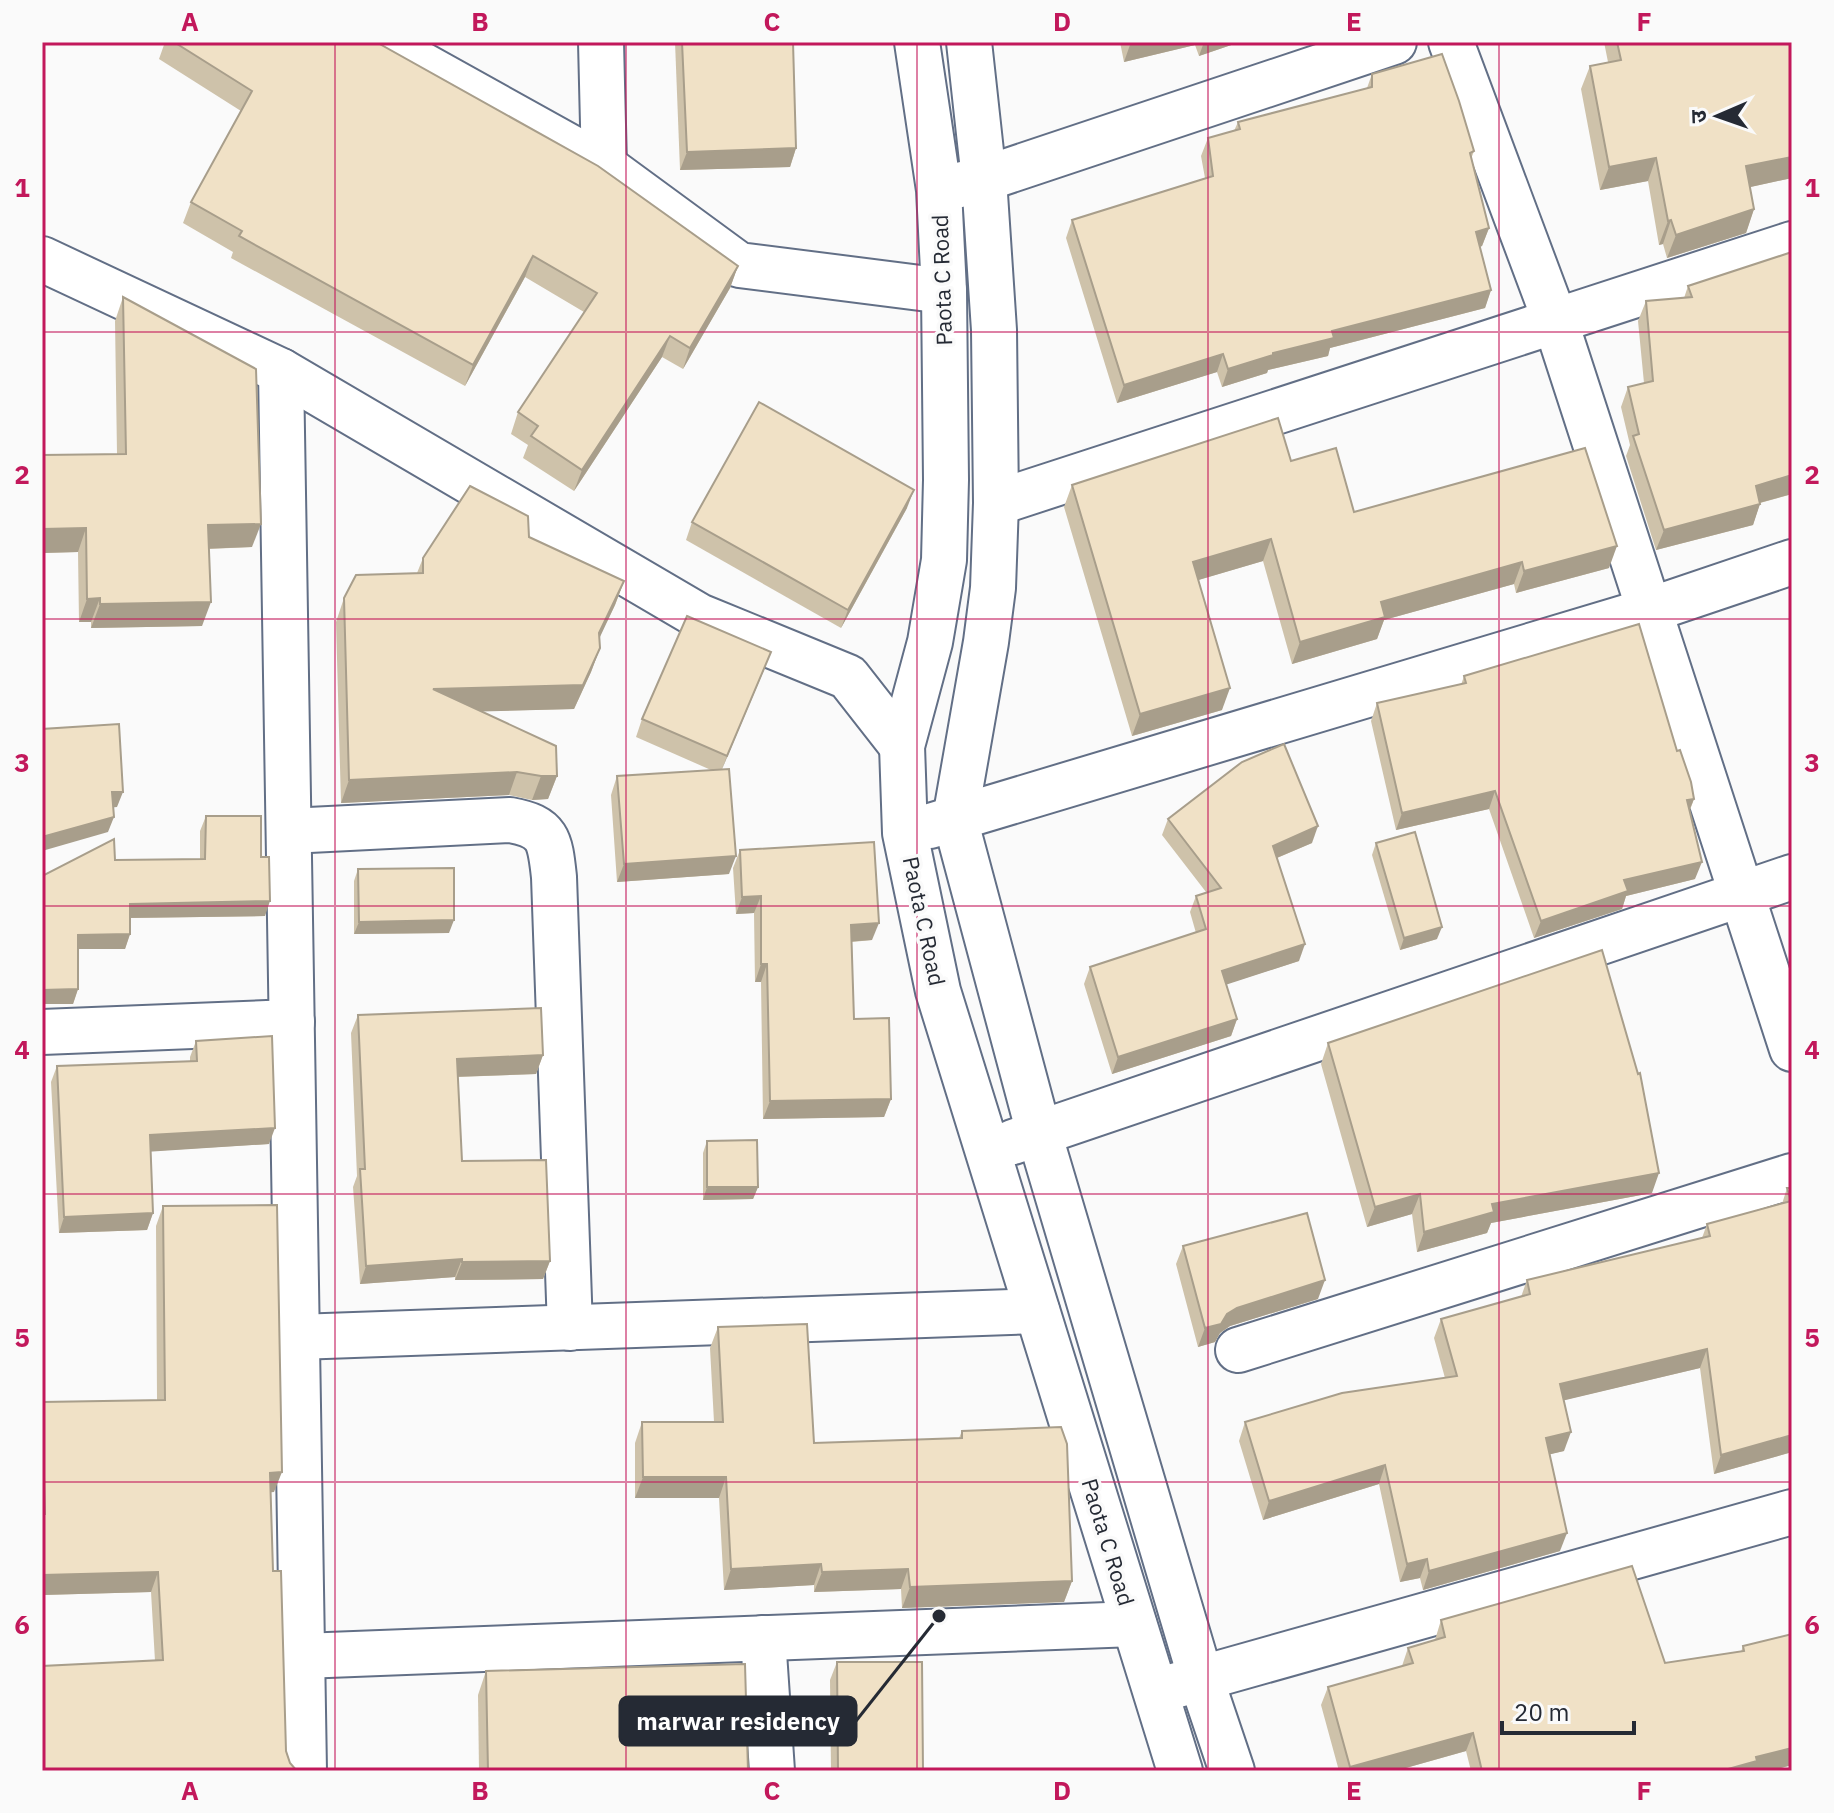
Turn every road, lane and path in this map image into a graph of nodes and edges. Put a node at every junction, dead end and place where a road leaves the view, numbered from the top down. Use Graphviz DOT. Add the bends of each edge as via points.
graph roads {
  1 [pos="381,42"];
  2 [pos="601,42"];
  3 [pos="917,42"];
  4 [pos="969,42"];
  5 [pos="1394,42"];
  6 [pos="1451,42"];
  7 [pos="604,166"];
  8 [pos="984,179"];
  9 [pos="939,190"];
  10 [pos="1792,244"];
  11 [pos="42,259"];
  12 [pos="944,291"];
  13 [pos="1555,320"];
  14 [pos="281,371"];
  15 [pos="996,503"];
  16 [pos="1792,562"];
  17 [pos="1650,610"];
  18 [pos="902,746"];
  19 [pos="955,819"];
  20 [pos="289,831"];
  21 [pos="905,833"];
  22 [pos="1792,877"];
  23 [pos="1743,894"];
  24 [pos="292,1022"];
  25 [pos="42,1032"];
  26 [pos="1792,1049"];
  27 [pos="1039,1133"];
  28 [pos="987,1150"];
  29 [pos="1792,1176"];
  30 [pos="1037,1311"];
  31 [pos="570,1328"];
  32 [pos="297,1337"];
  33 [pos="1238,1350"];
  34 [pos="1792,1512"];
  35 [pos="1134,1624"];
  36 [pos="763,1638"];
  37 [pos="302,1656"];
  38 [pos="1201,1679"];
  39 [pos="1154,1691"];
  40 [pos="304,1771"];
  41 [pos="772,1771"];
  42 [pos="1180,1771"];
  43 [pos="1232,1771"];
  1 -- 7 [label="street"];
  2 -- 7 [label="street"];
  3 -- 9 [label="street, Paota C Road"];
  4 -- 8 [label="street"];
  5 -- 8 [label="street"];
  6 -- 13 [label="street"];
  7 -- 12 [label="street" via="739,265"];
  8 -- 9 [label="street"];
  8 -- 15 [label="street" via="994,330"];
  9 -- 12 [label="street, Paota C Road"];
  10 -- 13 [label="street"];
  11 -- 14 [label="street"];
  12 -- 18 [label="street, Paota C Road" via="944,560 930,642"];
  13 -- 15 [label="street"];
  13 -- 17 [label="street"];
  14 -- 18 [label="street" via="699,616 848,677"];
  14 -- 20 [label="street"];
  15 -- 19 [label="street" via="988,629"];
  16 -- 17 [label="street"];
  17 -- 19 [label="street"];
  17 -- 23 [label="street"];
  18 -- 21 [label="street, Paota C Road"];
  19 -- 21 [label="street"];
  19 -- 27 [label="street"];
  20 -- 24 [label="street"];
  20 -- 31 [label="street" via="510,820 532,824 551,848"];
  21 -- 28 [label="street, Paota C Road" via="938,991"];
  22 -- 23 [label="street"];
  23 -- 26 [label="street"];
  23 -- 27 [label="street"];
  24 -- 25 [label="street"];
  24 -- 32 [label="street"];
  27 -- 28 [label="street"];
  27 -- 38 [label="street"];
  28 -- 30 [label="street, Paota C Road"];
  29 -- 33 [label="street"];
  30 -- 31 [label="street"];
  30 -- 35 [label="street, Paota C Road"];
  31 -- 32 [label="street"];
  32 -- 37 [label="street"];
  34 -- 38 [label="street"];
  35 -- 36 [label="street"];
  35 -- 39 [label="street, Paota C Road"];
  36 -- 37 [label="street"];
  36 -- 41 [label="street"];
  37 -- 40 [label="street"];
  38 -- 39 [label="street"];
  38 -- 43 [label="street"];
  39 -- 42 [label="street, Paota C Road"];
}
